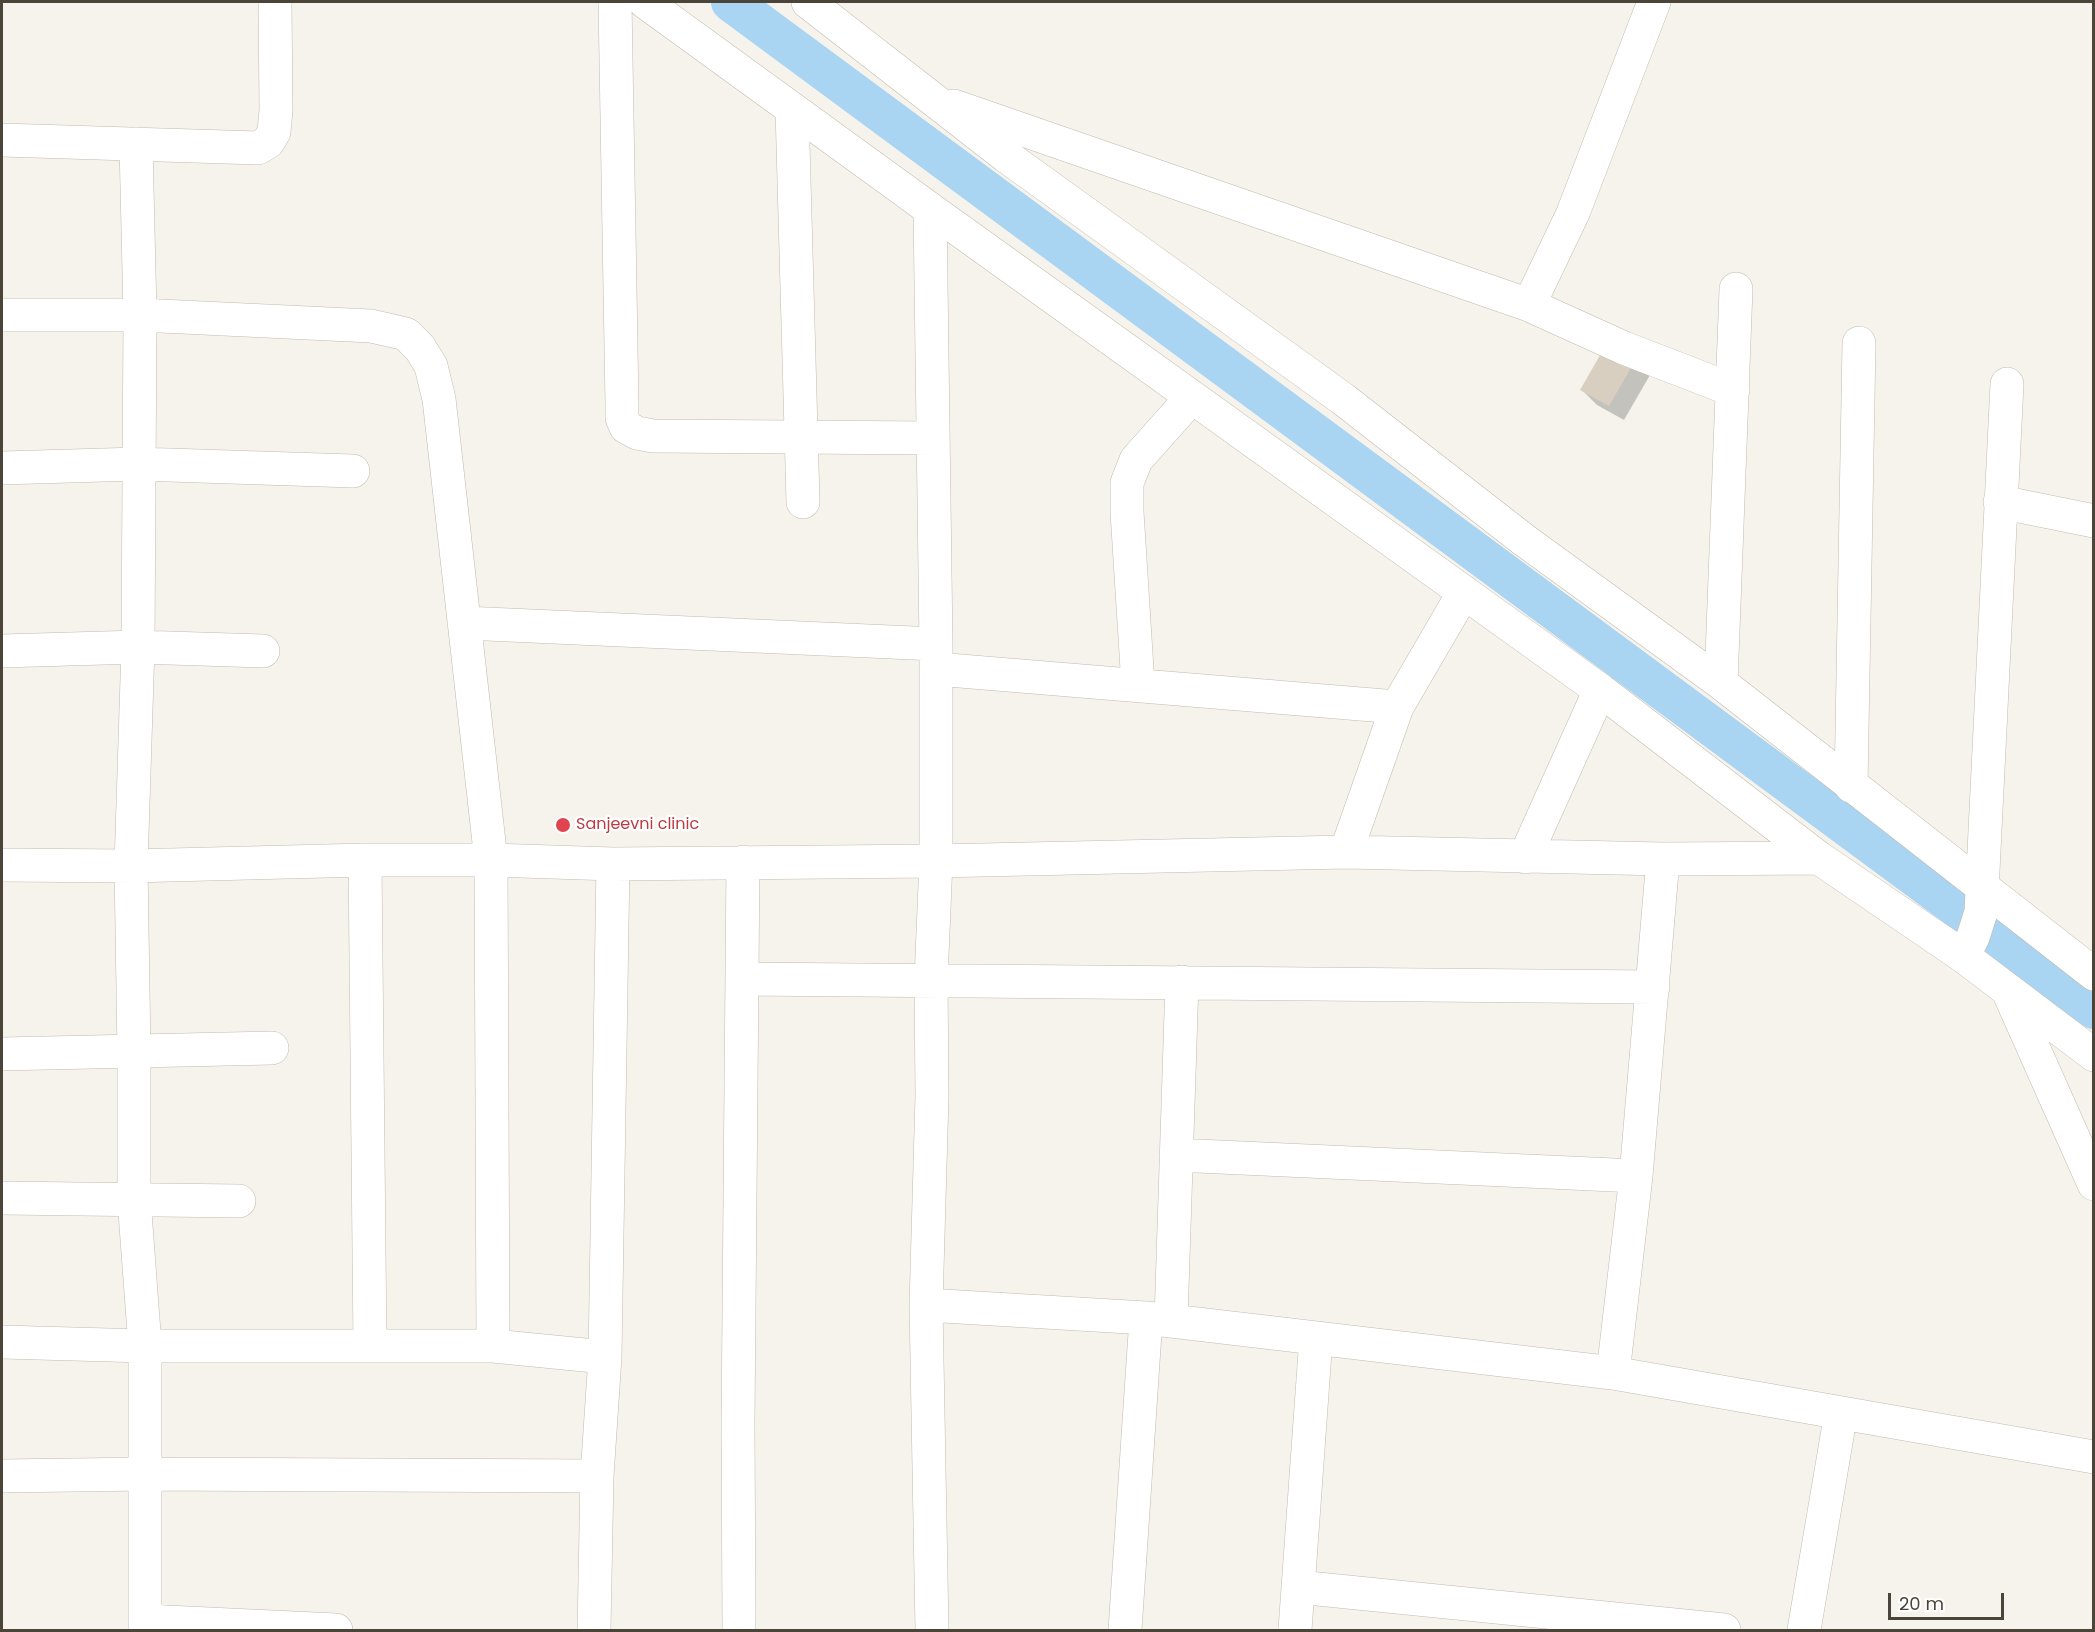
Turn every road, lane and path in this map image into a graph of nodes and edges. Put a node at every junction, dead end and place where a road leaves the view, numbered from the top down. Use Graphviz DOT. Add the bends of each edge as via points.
graph roads {
  1 [pos="275,2"];
  2 [pos="615,2"];
  3 [pos="645,2"];
  4 [pos="808,2"];
  5 [pos="1654,2"];
  6 [pos="933,98"];
  7 [pos="792,109"];
  8 [pos="2,140"];
  9 [pos="136,144"];
  10 [pos="930,209"];
  11 [pos="1736,289"];
  12 [pos="1529,304"];
  13 [pos="2,315"];
  14 [pos="140,315"];
  15 [pos="1859,343"];
  16 [pos="2007,384"];
  17 [pos="1733,390"];
  18 [pos="1192,397"];
  19 [pos="801,438"];
  20 [pos="932,438"];
  21 [pos="138,464"];
  22 [pos="2,468"];
  23 [pos="353,471"];
  24 [pos="803,502"];
  25 [pos="2000,502"];
  26 [pos="2094,520"];
  27 [pos="1464,592"];
  28 [pos="464,623"];
  29 [pos="138,647"];
  30 [pos="2,651"];
  31 [pos="263,651"];
  32 [pos="936,657"];
  33 [pos="1721,683"];
  34 [pos="1138,685"];
  35 [pos="1600,690"];
  36 [pos="1397,707"];
  37 [pos="1851,786"];
  38 [pos="1346,852"];
  39 [pos="1525,857"];
  40 [pos="1819,858"];
  41 [pos="1663,859"];
  42 [pos="365,860"];
  43 [pos="491,860"];
  44 [pos="936,861"];
  45 [pos="743,862"];
  46 [pos="613,864"];
  47 [pos="2,865"];
  48 [pos="131,866"];
  49 [pos="1974,923"];
  50 [pos="2094,974"];
  51 [pos="743,979"];
  52 [pos="931,980"];
  53 [pos="1182,982"];
  54 [pos="1653,987"];
  55 [pos="2008,992"];
  56 [pos="272,1048"];
  57 [pos="134,1052"];
  58 [pos="2,1054"];
  59 [pos="2094,1055"];
  60 [pos="1176,1155"];
  61 [pos="1636,1176"];
  62 [pos="2094,1184"];
  63 [pos="2,1198"];
  64 [pos="134,1199"];
  65 [pos="239,1201"];
  66 [pos="926,1305"];
  67 [pos="1158,1319"];
  68 [pos="1316,1338"];
  69 [pos="2,1342"];
  70 [pos="145,1346"];
  71 [pos="370,1346"];
  72 [pos="493,1346"];
  73 [pos="605,1357"];
  74 [pos="1613,1373"];
  75 [pos="1841,1413"];
  76 [pos="2094,1457"];
  77 [pos="145,1474"];
  78 [pos="2,1476"];
  79 [pos="597,1476"];
  80 [pos="1298,1587"];
  81 [pos="145,1626"];
  82 [pos="1615,1626"];
  83 [pos="336,1630"];
  84 [pos="594,1630"];
  85 [pos="739,1630"];
  86 [pos="932,1630"];
  87 [pos="1125,1630"];
  88 [pos="1295,1630"];
  89 [pos="1724,1630"];
  90 [pos="1804,1630"];
  1 -- 9 [label="street" via="276,110 274,132 268,142 258,148"];
  2 -- 19 [label="street" via="622,418 626,427 653,436"];
  3 -- 7 [label="street"];
  4 -- 6 [label="street"];
  5 -- 12 [label="street" via="1573,213"];
  6 -- 12 [label="street"];
  6 -- 33 [label="street" via="1006,156 1343,399 1524,540"];
  7 -- 10 [label="street"];
  7 -- 19 [label="street"];
  8 -- 9 [label="street"];
  9 -- 14 [label="street"];
  10 -- 18 [label="street"];
  10 -- 20 [label="street"];
  11 -- 17 [label="street"];
  12 -- 17 [label="street" via="1624,348"];
  13 -- 14 [label="street"];
  14 -- 21 [label="street"];
  14 -- 28 [label="street" via="371,326 406,334 431,366 438,399"];
  15 -- 37 [label="street"];
  16 -- 25 [label="street"];
  17 -- 33 [label="street"];
  18 -- 27 [label="street"];
  18 -- 34 [label="street" via="1136,460 1127,483"];
  19 -- 20 [label="street"];
  19 -- 24 [label="street"];
  20 -- 32 [label="street"];
  21 -- 22 [label="street"];
  21 -- 23 [label="street"];
  21 -- 29 [label="street"];
  25 -- 26 [label="street"];
  25 -- 49 [label="street"];
  27 -- 35 [label="street"];
  27 -- 36 [label="street"];
  28 -- 32 [label="street"];
  28 -- 43 [label="street"];
  29 -- 30 [label="street"];
  29 -- 31 [label="street"];
  29 -- 48 [label="street"];
  32 -- 34 [label="street"];
  32 -- 44 [label="street"];
  33 -- 37 [label="street"];
  34 -- 36 [label="street"];
  35 -- 39 [label="street"];
  35 -- 40 [label="street"];
  36 -- 38 [label="street"];
  37 -- 49 [label="street"];
  38 -- 39 [label="street"];
  38 -- 44 [label="street"];
  39 -- 41 [label="street"];
  40 -- 41 [label="street"];
  40 -- 49 [label="street"];
  41 -- 54 [label="street"];
  42 -- 43 [label="street"];
  42 -- 48 [label="street"];
  42 -- 71 [label="street"];
  43 -- 46 [label="street"];
  43 -- 72 [label="street"];
  44 -- 45 [label="street"];
  44 -- 52 [label="street"];
  45 -- 46 [label="street"];
  45 -- 51 [label="street"];
  46 -- 73 [label="street"];
  47 -- 48 [label="street"];
  48 -- 57 [label="street"];
  49 -- 50 [label="street"];
  49 -- 55 [label="street"];
  51 -- 52 [label="street"];
  51 -- 85 [label="street"];
  52 -- 53 [label="street"];
  52 -- 66 [label="street"];
  53 -- 54 [label="street"];
  53 -- 60 [label="street"];
  54 -- 61 [label="street"];
  55 -- 59 [label="street"];
  55 -- 62 [label="street"];
  56 -- 57 [label="street"];
  57 -- 58 [label="street"];
  57 -- 64 [label="street"];
  60 -- 61 [label="street"];
  60 -- 67 [label="street"];
  61 -- 74 [label="street"];
  63 -- 64 [label="street"];
  64 -- 65 [label="street"];
  64 -- 70 [label="street"];
  66 -- 67 [label="street"];
  66 -- 86 [label="street"];
  67 -- 68 [label="street"];
  67 -- 87 [label="street"];
  68 -- 74 [label="street"];
  68 -- 80 [label="street"];
  69 -- 70 [label="street"];
  70 -- 71 [label="street"];
  70 -- 77 [label="street"];
  71 -- 72 [label="street"];
  72 -- 73 [label="street"];
  73 -- 79 [label="street"];
  74 -- 75 [label="street"];
  75 -- 76 [label="street"];
  75 -- 90 [label="street"];
  77 -- 78 [label="street"];
  77 -- 79 [label="street"];
  77 -- 81 [label="street"];
  79 -- 84 [label="street"];
  80 -- 82 [label="street"];
  80 -- 88 [label="street"];
  81 -- 83 [label="street"];
  82 -- 89 [label="street"];
}
